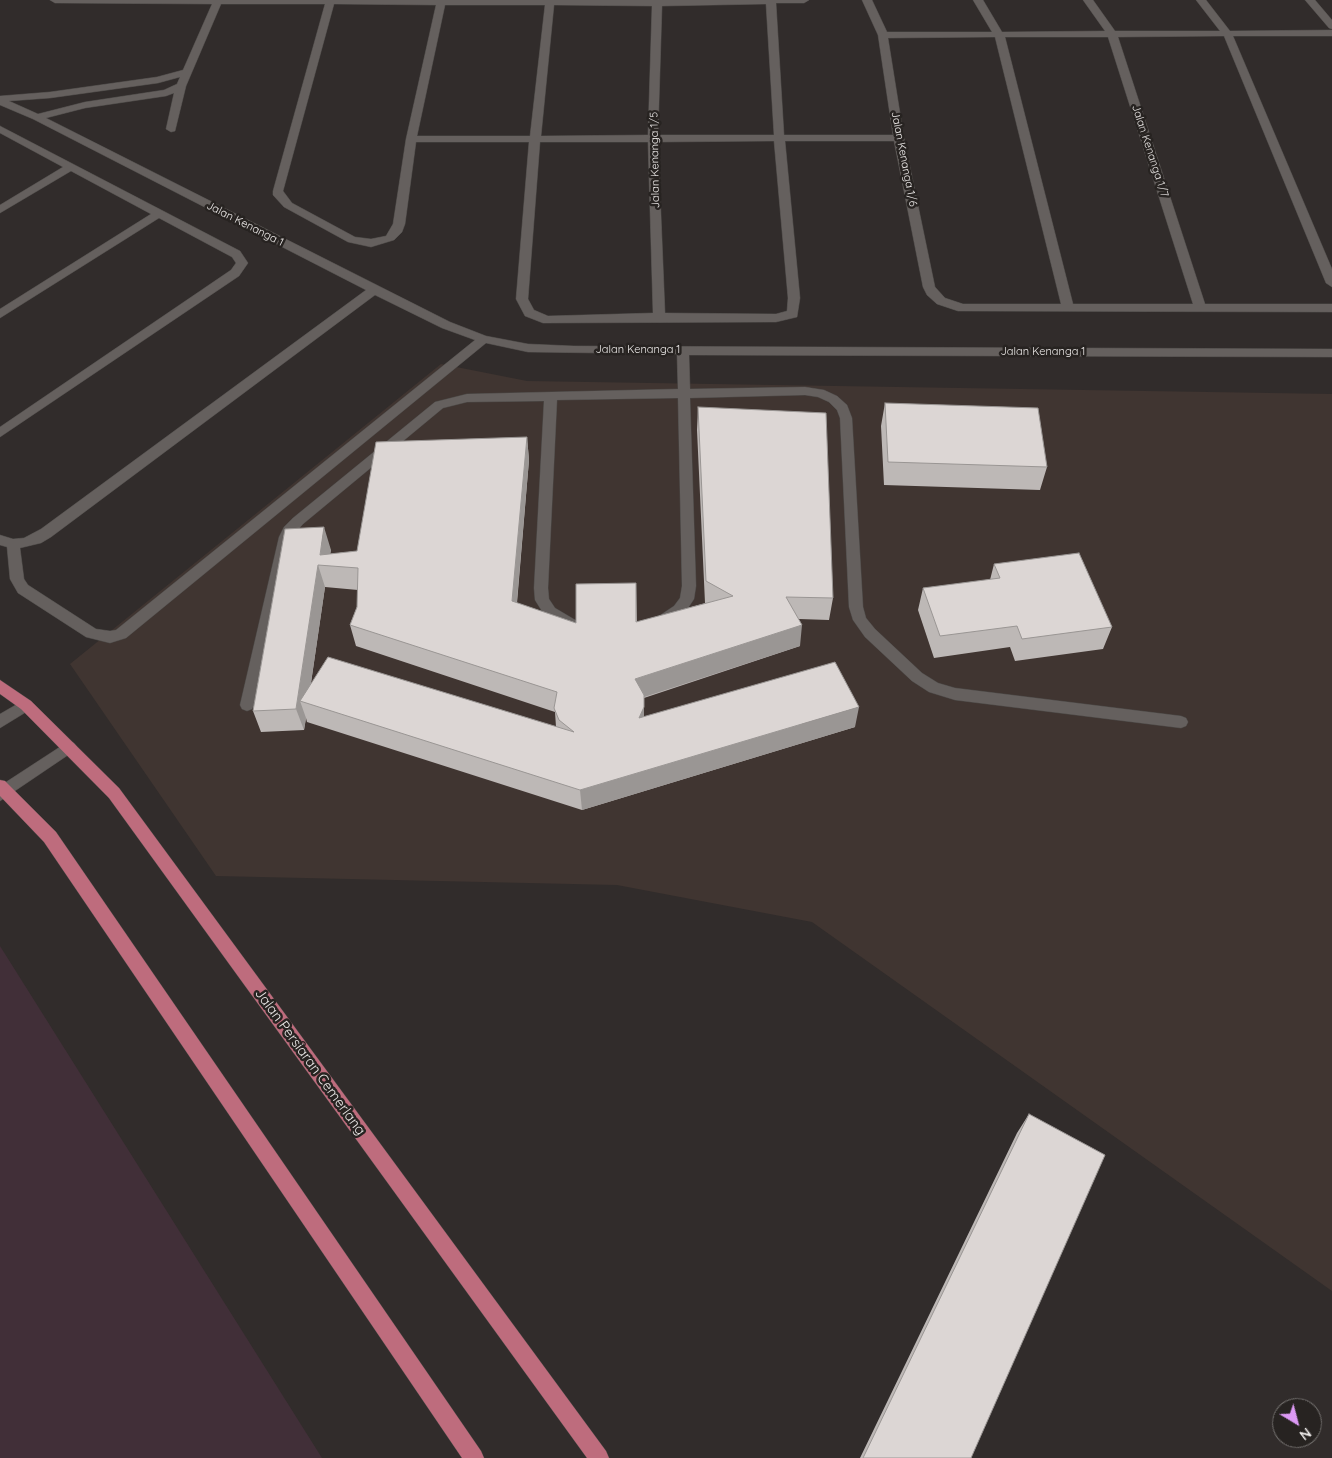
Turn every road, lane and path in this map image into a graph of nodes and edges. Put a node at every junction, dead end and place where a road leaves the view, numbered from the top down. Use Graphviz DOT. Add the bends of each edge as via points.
graph roads {
  1 [pos="55,0"];
  2 [pos="804,0"];
  3 [pos="867,0"];
  4 [pos="978,0"];
  5 [pos="1088,0"];
  6 [pos="1201,0"];
  7 [pos="1310,0"];
  8 [pos="218,1"];
  9 [pos="550,1"];
  10 [pos="771,1"];
  11 [pos="330,2"];
  12 [pos="440,3"];
  13 [pos="657,3"];
  14 [pos="1332,26"];
  15 [pos="1228,33"];
  16 [pos="1332,33"];
  17 [pos="1112,34"];
  18 [pos="883,35"];
  19 [pos="999,35"];
  20 [pos="187,72"];
  21 [pos="181,86"];
  22 [pos="0,100"];
  23 [pos="37,117"];
  24 [pos="0,129"];
  25 [pos="171,129"];
  26 [pos="535,138"];
  27 [pos="654,138"];
  28 [pos="779,138"];
  29 [pos="899,138"];
  30 [pos="411,139"];
  31 [pos="70,166"];
  32 [pos="0,210"];
  33 [pos="158,214"];
  34 [pos="1332,283"];
  35 [pos="374,290"];
  36 [pos="1068,308"];
  37 [pos="1200,308"];
  38 [pos="1332,308"];
  39 [pos="0,314"];
  40 [pos="659,317"];
  41 [pos="484,339"];
  42 [pos="683,350"];
  43 [pos="1332,352"];
  44 [pos="684,394"];
  45 [pos="552,396"];
  46 [pos="0,433"];
  47 [pos="7,542"];
  48 [pos="578,627"];
  49 [pos="645,627"];
  50 [pos="0,686"];
  51 [pos="26,705"];
  52 [pos="247,705"];
  53 [pos="0,722"];
  54 [pos="1181,722"];
  55 [pos="69,747"];
  56 [pos="1,790"];
  57 [pos="474,1458"];
  58 [pos="600,1458"];
  1 -- 8 [label="street"];
  2 -- 10 [label="street"];
  3 -- 18 [label="street, Jalan Kenanga 1/6"];
  4 -- 19 [label="street"];
  5 -- 17 [label="street, Jalan Kenanga 1/7"];
  6 -- 15 [label="street"];
  7 -- 14 [label="street"];
  8 -- 11 [label="street"];
  8 -- 20 [label="street"];
  9 -- 12 [label="street"];
  9 -- 13 [label="street"];
  9 -- 26 [label="street"];
  10 -- 13 [label="street"];
  10 -- 28 [label="street"];
  11 -- 12 [label="street"];
  11 -- 30 [label="street" via="279,195 288,205 352,240 380,242 390,238 399,224"];
  12 -- 30 [label="street"];
  13 -- 27 [label="street, Jalan Kenanga 1/5"];
  15 -- 16 [label="street"];
  15 -- 17 [label="street"];
  15 -- 34 [label="street"];
  17 -- 19 [label="street"];
  17 -- 37 [label="street, Jalan Kenanga 1/7"];
  18 -- 19 [label="street"];
  18 -- 29 [label="street, Jalan Kenanga 1/6"];
  19 -- 36 [label="street"];
  20 -- 21 [label="street"];
  20 -- 22 [label="street" via="158,80"];
  21 -- 23 [label="street" via="166,93 86,105"];
  21 -- 25 [label="street"];
  22 -- 23 [label="street, Jalan Kenanga 1"];
  23 -- 35 [label="street, Jalan Kenanga 1"];
  24 -- 31 [label="street"];
  26 -- 27 [label="street"];
  26 -- 30 [label="street"];
  26 -- 40 [label="street" via="522,299 529,313 547,320"];
  27 -- 28 [label="street"];
  27 -- 40 [label="street, Jalan Kenanga 1/5"];
  28 -- 29 [label="street"];
  28 -- 40 [label="street" via="793,314 776,318"];
  29 -- 36 [label="street, Jalan Kenanga 1/6" via="929,287 935,297 955,307"];
  31 -- 32 [label="street"];
  31 -- 33 [label="street"];
  33 -- 39 [label="street"];
  33 -- 46 [label="street" via="236,254 242,263 240,268"];
  35 -- 41 [label="street, Jalan Kenanga 1" via="446,325"];
  35 -- 47 [label="street" via="36,539"];
  36 -- 37 [label="street"];
  37 -- 38 [label="street"];
  41 -- 42 [label="street, Jalan Kenanga 1" via="528,348"];
  41 -- 47 [label="street" via="120,634 110,637 91,633 23,589"];
  42 -- 43 [label="street, Jalan Kenanga 1"];
  42 -- 44 [label="street"];
  44 -- 45 [label="street"];
  44 -- 49 [label="street" via="689,586 679,610 667,619"];
  44 -- 54 [label="street" via="806,391 820,393 843,408 858,614 864,627 925,683 954,694"];
  45 -- 48 [label="street" via="542,600 550,612"];
  45 -- 52 [label="street" via="457,398 439,405 292,526 286,537"];
  50 -- 51 [label="main road, Jalan Persiaran Cemerlang"];
  51 -- 53 [label="street"];
  51 -- 55 [label="main road, Jalan Persiaran Cemerlang"];
  55 -- 56 [label="street"];
  55 -- 58 [label="main road, Jalan Persiaran Cemerlang" via="114,793"];
  56 -- 57 [label="main road" via="50,837"];
}
